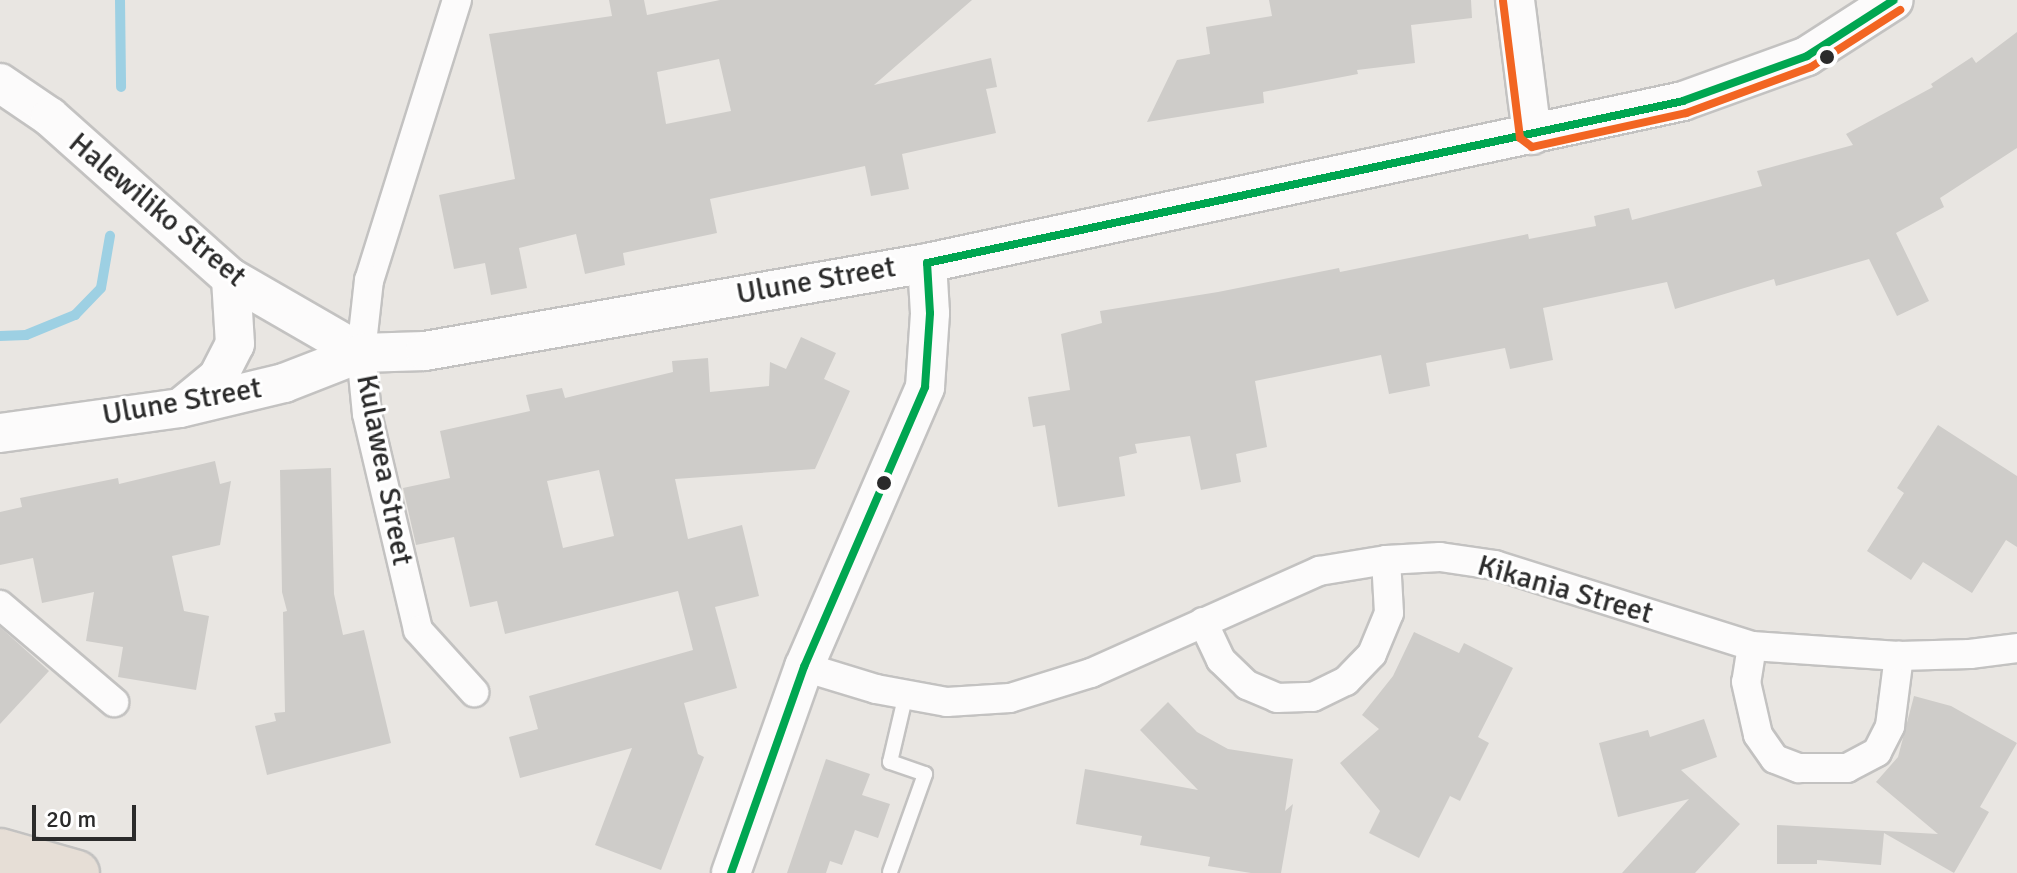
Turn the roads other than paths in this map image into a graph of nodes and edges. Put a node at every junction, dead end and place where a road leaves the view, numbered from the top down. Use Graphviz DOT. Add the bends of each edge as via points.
graph roads {
  1 [pos="457,0"];
  2 [pos="1515,0"];
  3 [pos="1894,0"];
  4 [pos="0,83"];
  5 [pos="1532,135"];
  6 [pos="927,263"];
  7 [pos="231,278"];
  8 [pos="361,353"];
  9 [pos="180,408"];
  10 [pos="0,433"];
  11 [pos="1386,560"];
  12 [pos="0,605"];
  13 [pos="1203,622"];
  14 [pos="1752,646"];
  15 [pos="2017,648"];
  16 [pos="1899,656"];
  17 [pos="804,667"];
  18 [pos="474,692"];
  19 [pos="906,694"];
  20 [pos="114,702"];
  21 [pos="0,851"];
  22 [pos="890,872"];
  23 [pos="77,873"];
  24 [pos="731,873"];
  1 -- 8 [label="street, Kulawea Street" via="369,280"];
  2 -- 5 [label="street"];
  3 -- 5 [label="street, Ulune Street" via="1793,61 1683,101"];
  4 -- 7 [label="street, Halewiliko Street" via="50,117"];
  5 -- 6 [label="street, Ulune Street"];
  6 -- 8 [label="street, Ulune Street" via="425,351"];
  6 -- 17 [label="street" via="925,387"];
  7 -- 8 [label="street, Halewiliko Street"];
  7 -- 9 [label="street" via="235,344 218,377"];
  8 -- 9 [label="street, Ulune Street" via="284,383"];
  8 -- 18 [label="street, Kulawea Street" via="367,414 418,630"];
  9 -- 10 [label="street, Ulune Street"];
  11 -- 13 [label="street, Kikania Street" via="1319,571"];
  11 -- 13 [label="street" via="1389,613 1372,654 1346,681 1313,697 1277,698 1247,685 1221,660"];
  11 -- 14 [label="street, Kikania Street" via="1440,557 1495,565"];
  12 -- 20 [label="street"];
  13 -- 19 [label="street, Kikania Street" via="1091,673 1010,698 947,702"];
  14 -- 16 [label="street, Kikania Street"];
  14 -- 16 [label="street" via="1746,682 1758,735 1775,759 1799,768 1847,768 1877,752 1890,726"];
  15 -- 16 [label="street, Kikania Street"];
  17 -- 19 [label="street, Kikania Street"];
  17 -- 24 [label="street"];
  19 -- 22 [label="lane" via="890,762 925,774"];
  21 -- 23 [label="highway"];
}
